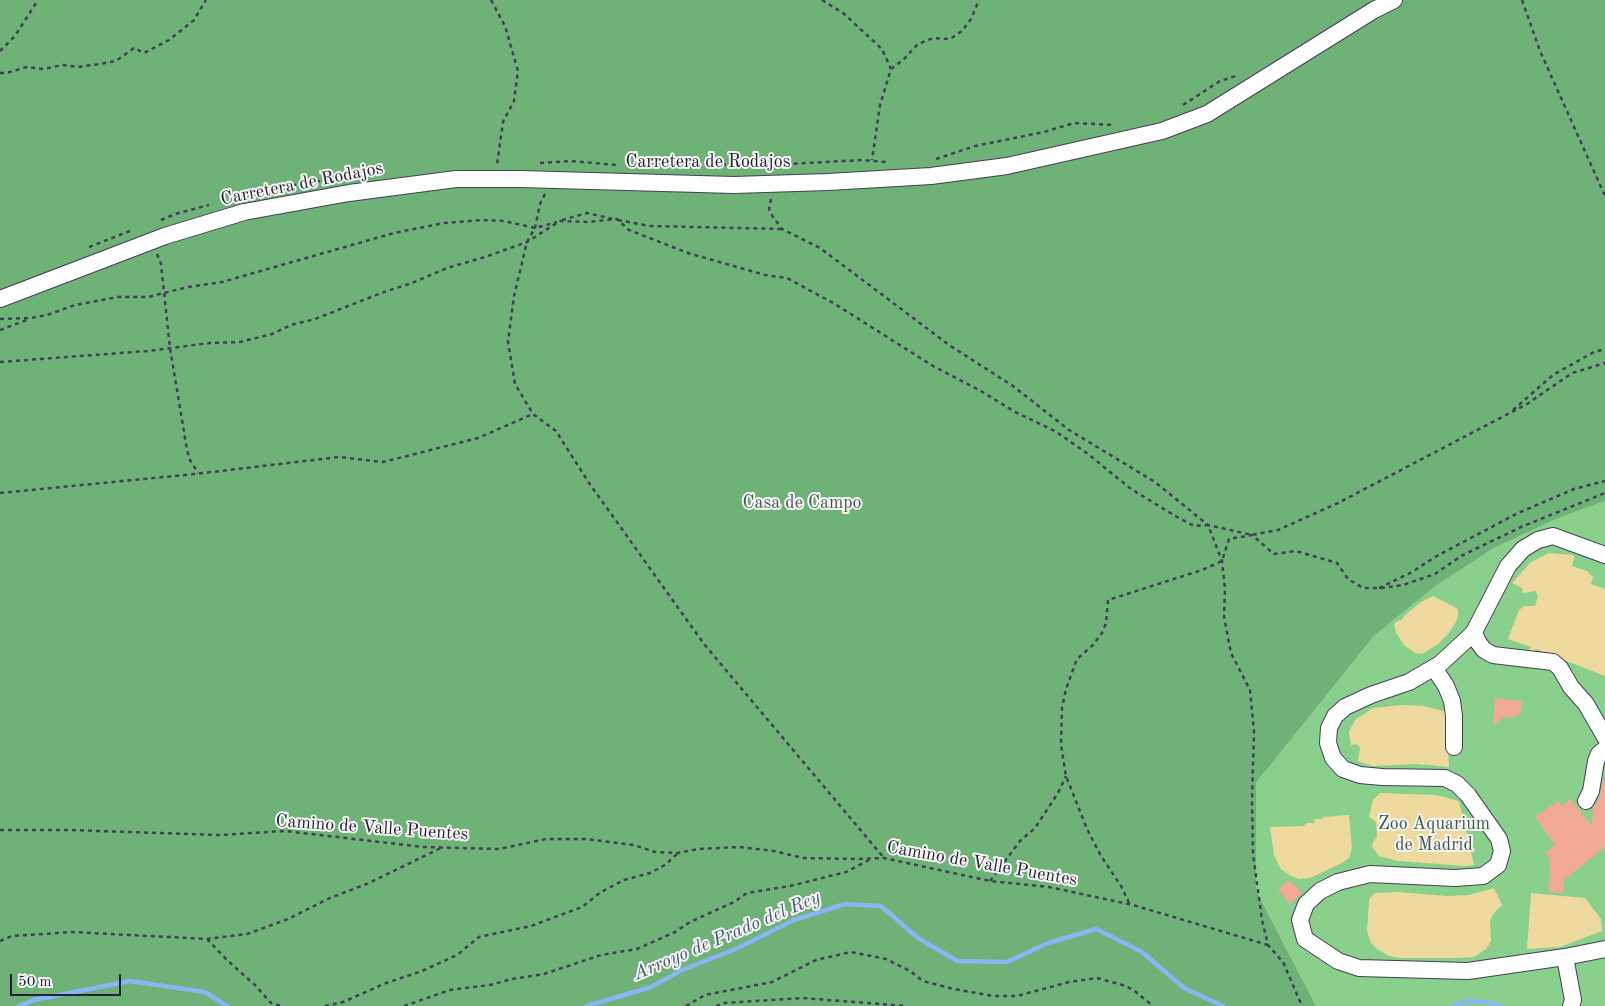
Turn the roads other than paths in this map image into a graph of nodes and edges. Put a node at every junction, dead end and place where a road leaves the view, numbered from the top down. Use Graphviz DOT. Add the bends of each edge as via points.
graph roads {
  1 [pos="1394,0"];
  2 [pos="0,299"];
  3 [pos="1605,555"];
  4 [pos="1474,632"];
  5 [pos="1434,668"];
  6 [pos="1605,737"];
  7 [pos="1454,747"];
  8 [pos="1605,749"];
  9 [pos="1454,765"];
  10 [pos="1457,784"];
  11 [pos="1586,800"];
  12 [pos="1605,949"];
  13 [pos="1566,957"];
  14 [pos="1571,1006"];
  1 -- 2 [label="street, Carretera de Rodajos" via="1207,114 1162,131 1007,166 931,176 779,184 456,179 254,210 173,233"];
  3 -- 4 [label="street" via="1553,536 1538,540 1523,549 1508,566"];
  4 -- 5 [label="street"];
  4 -- 6 [label="street" via="1484,650 1493,655 1553,662 1586,704"];
  5 -- 7 [label="street" via="1452,701"];
  5 -- 10 [label="street" via="1409,682 1345,707 1329,728 1328,743 1338,764 1360,775 1445,778"];
  8 -- 11 [label="street" via="1596,761 1591,791"];
  9 -- 10 [label="street"];
  10 -- 13 [label="street" via="1499,839 1502,851 1498,865 1483,876 1370,874 1338,882 1320,891 1306,904 1300,920 1306,939 1338,962 1359,968 1468,971"];
  12 -- 13 [label="street"];
  13 -- 14 [label="street" via="1573,1000"];
}
